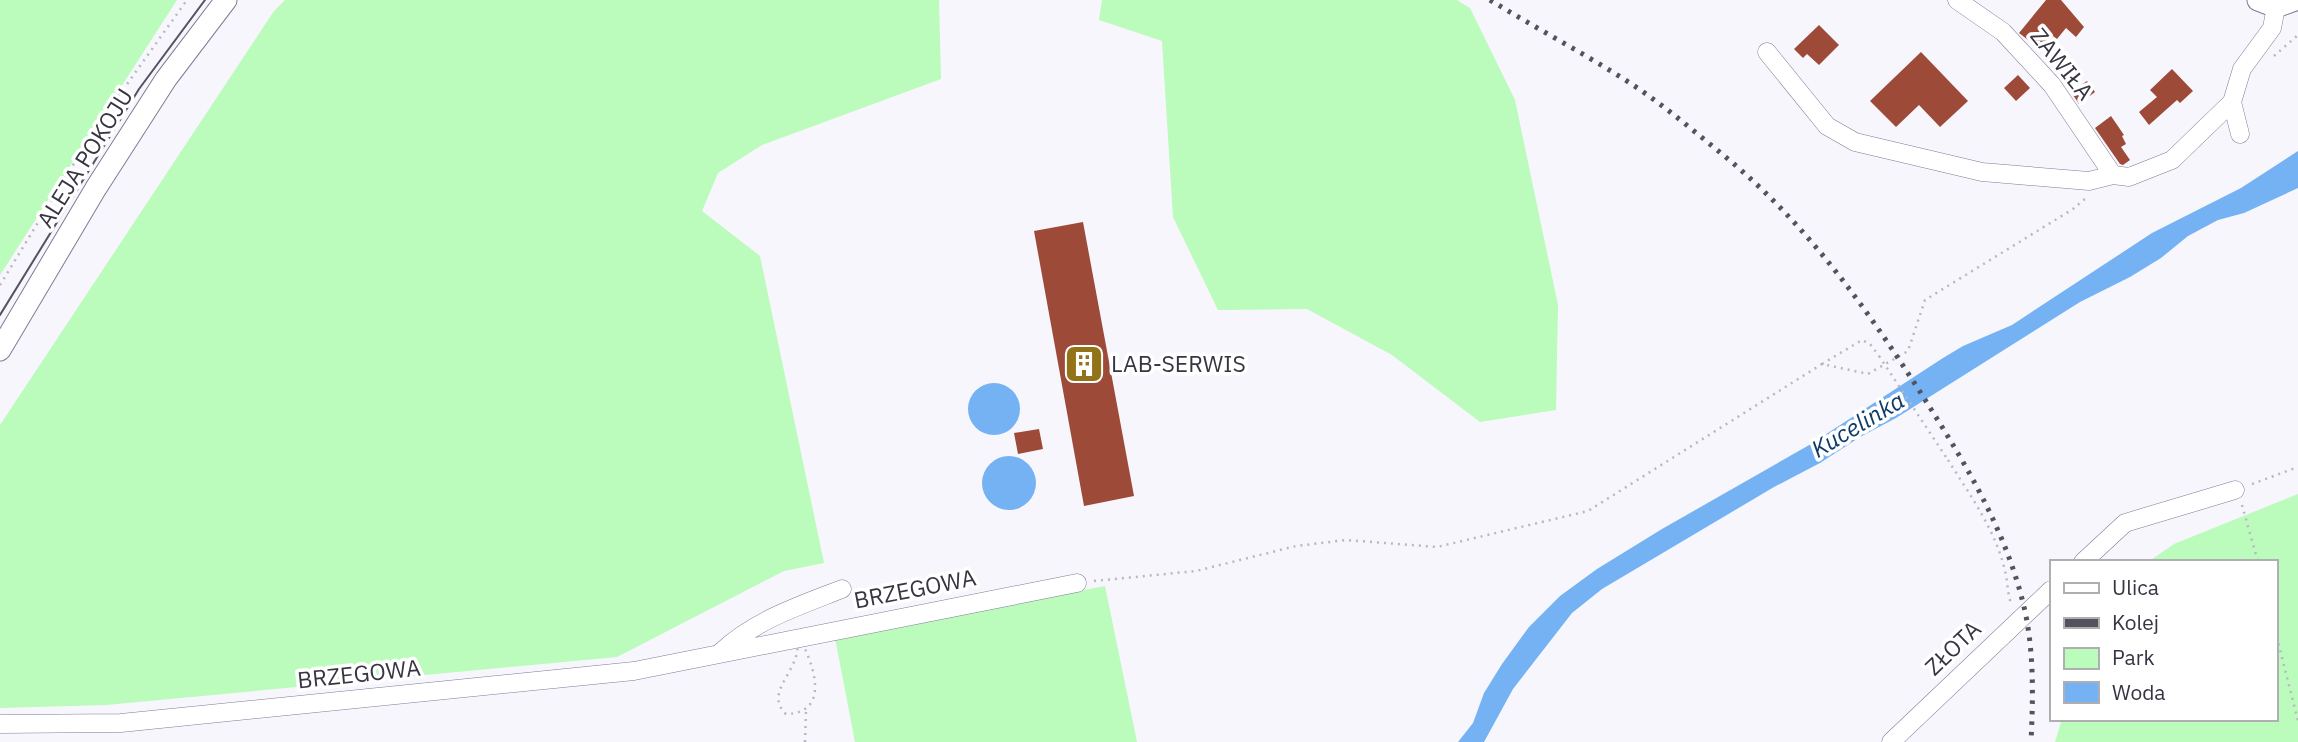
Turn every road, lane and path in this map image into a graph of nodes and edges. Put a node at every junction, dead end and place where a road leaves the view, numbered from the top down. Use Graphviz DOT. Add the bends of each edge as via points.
graph roads {
  1 [pos="187,0"];
  2 [pos="226,0"];
  3 [pos="1957,0"];
  4 [pos="2276,2"];
  5 [pos="1767,52"];
  6 [pos="2232,102"];
  7 [pos="2240,134"];
  8 [pos="2113,175"];
  9 [pos="0,285"];
  10 [pos="0,350"];
  11 [pos="1822,364"];
  12 [pos="2298,467"];
  13 [pos="2235,490"];
  14 [pos="2084,560"];
  15 [pos="2258,560"];
  16 [pos="1077,583"];
  17 [pos="842,589"];
  18 [pos="2050,591"];
  19 [pos="2017,621"];
  20 [pos="799,637"];
  21 [pos="2277,638"];
  22 [pos="721,652"];
  23 [pos="806,710"];
  24 [pos="2298,721"];
  25 [pos="0,724"];
  26 [pos="805,742"];
  27 [pos="1891,742"];
  1 -- 9 [label="path" via="95,130"];
  2 -- 10 [label="street, ALEJA POKOJU" via="166,79"];
  3 -- 8 [label="street, ZAWIŁA" via="2003,32 2052,85"];
  4 -- 6 [label="street" via="2272,28 2242,69"];
  5 -- 8 [label="street" via="1827,126 1855,142 1982,172 2090,181"];
  6 -- 7 [label="street"];
  6 -- 8 [label="street" via="2172,160 2129,177"];
  8 -- 11 [label="path" via="2073,209 1924,300 1908,351 1868,374"];
  11 -- 16 [label="path" via="1588,511 1437,547 1346,540 1296,546 1196,571"];
  11 -- 19 [label="path, bridge" via="1862,340 1870,344 1986,522 2006,572"];
  12 -- 13 [label="path"];
  13 -- 14 [label="street" via="2125,523"];
  13 -- 15 [label="path" via="2247,515"];
  16 -- 20 [label="street, BRZEGOWA"];
  17 -- 22 [label="street, BRZEGOWA" via="768,618"];
  18 -- 19 [label="street, ZŁOTA"];
  19 -- 27 [label="street, ZŁOTA"];
  20 -- 22 [label="street, BRZEGOWA"];
  20 -- 23 [label="path" via="814,668 814,691"];
  20 -- 23 [label="path" via="796,658 777,699 786,714"];
  21 -- 24 [label="path"];
  22 -- 25 [label="street, BRZEGOWA" via="634,670 121,723"];
  23 -- 26 [label="path"];
}
